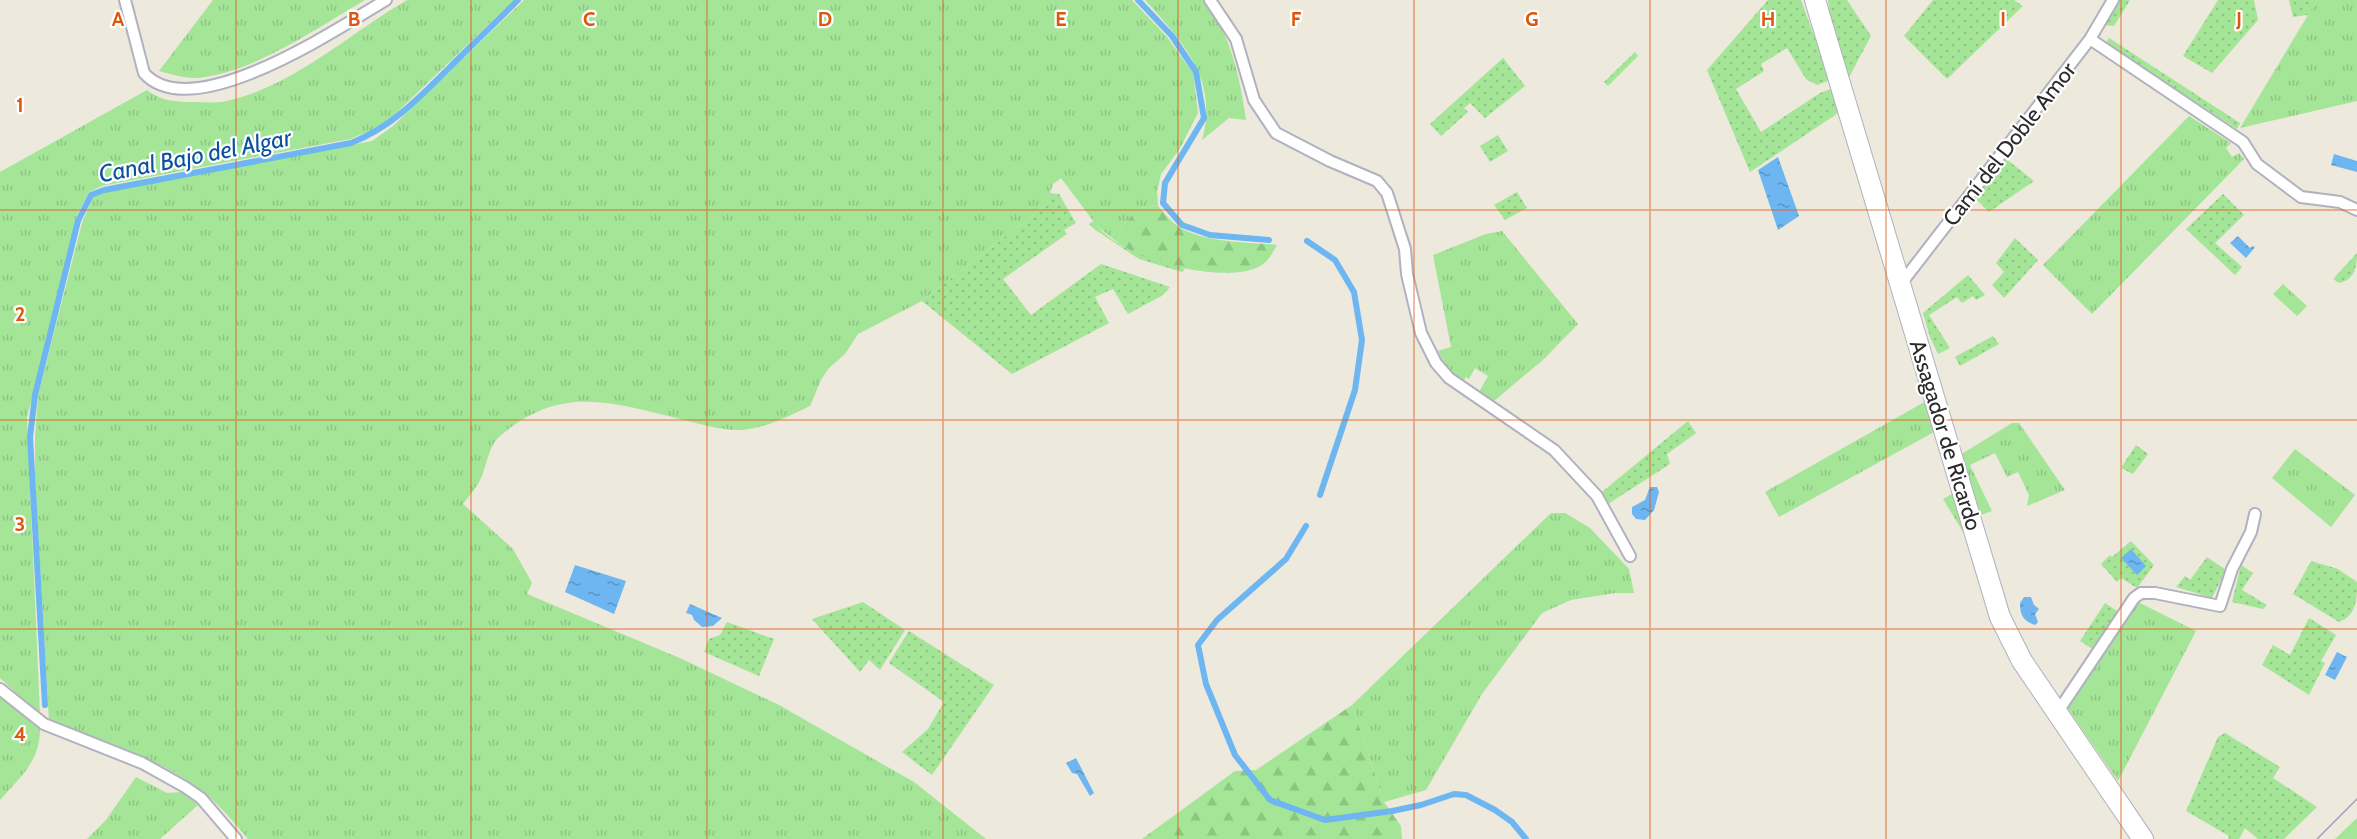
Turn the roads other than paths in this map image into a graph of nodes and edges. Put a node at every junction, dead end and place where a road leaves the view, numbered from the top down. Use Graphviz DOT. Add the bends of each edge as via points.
graph roads {
  1 [pos="124,0"];
  2 [pos="386,0"];
  3 [pos="1210,0"];
  4 [pos="1815,0"];
  5 [pos="2113,0"];
  6 [pos="2090,39"];
  7 [pos="2357,210"];
  8 [pos="1900,285"];
  9 [pos="2255,514"];
  10 [pos="1630,556"];
  11 [pos="0,689"];
  12 [pos="2057,713"];
  13 [pos="236,839"];
  14 [pos="2143,839"];
  1 -- 2 [label="lane" via="144,73 161,85 190,90 215,86 264,68"];
  3 -- 10 [label="lane" via="1236,39 1254,100 1276,133 1377,182 1388,193 1405,249 1421,333 1436,363 1449,378 1554,450 1597,496"];
  4 -- 8 [label="street, Assagador de Ricardo"];
  5 -- 6 [label="lane, Camí del Doble Amor"];
  6 -- 7 [label="lane" via="2243,142 2257,164 2301,197 2340,202"];
  6 -- 8 [label="lane, Camí del Doble Amor"];
  8 -- 12 [label="street, Assagador de Ricardo" via="2000,617 2022,661"];
  9 -- 12 [label="lane" via="2220,606 2141,593"];
  11 -- 13 [label="lane" via="44,724 142,763 185,787 201,798"];
  12 -- 14 [label="street, Assagador de Ricardo"];
}
